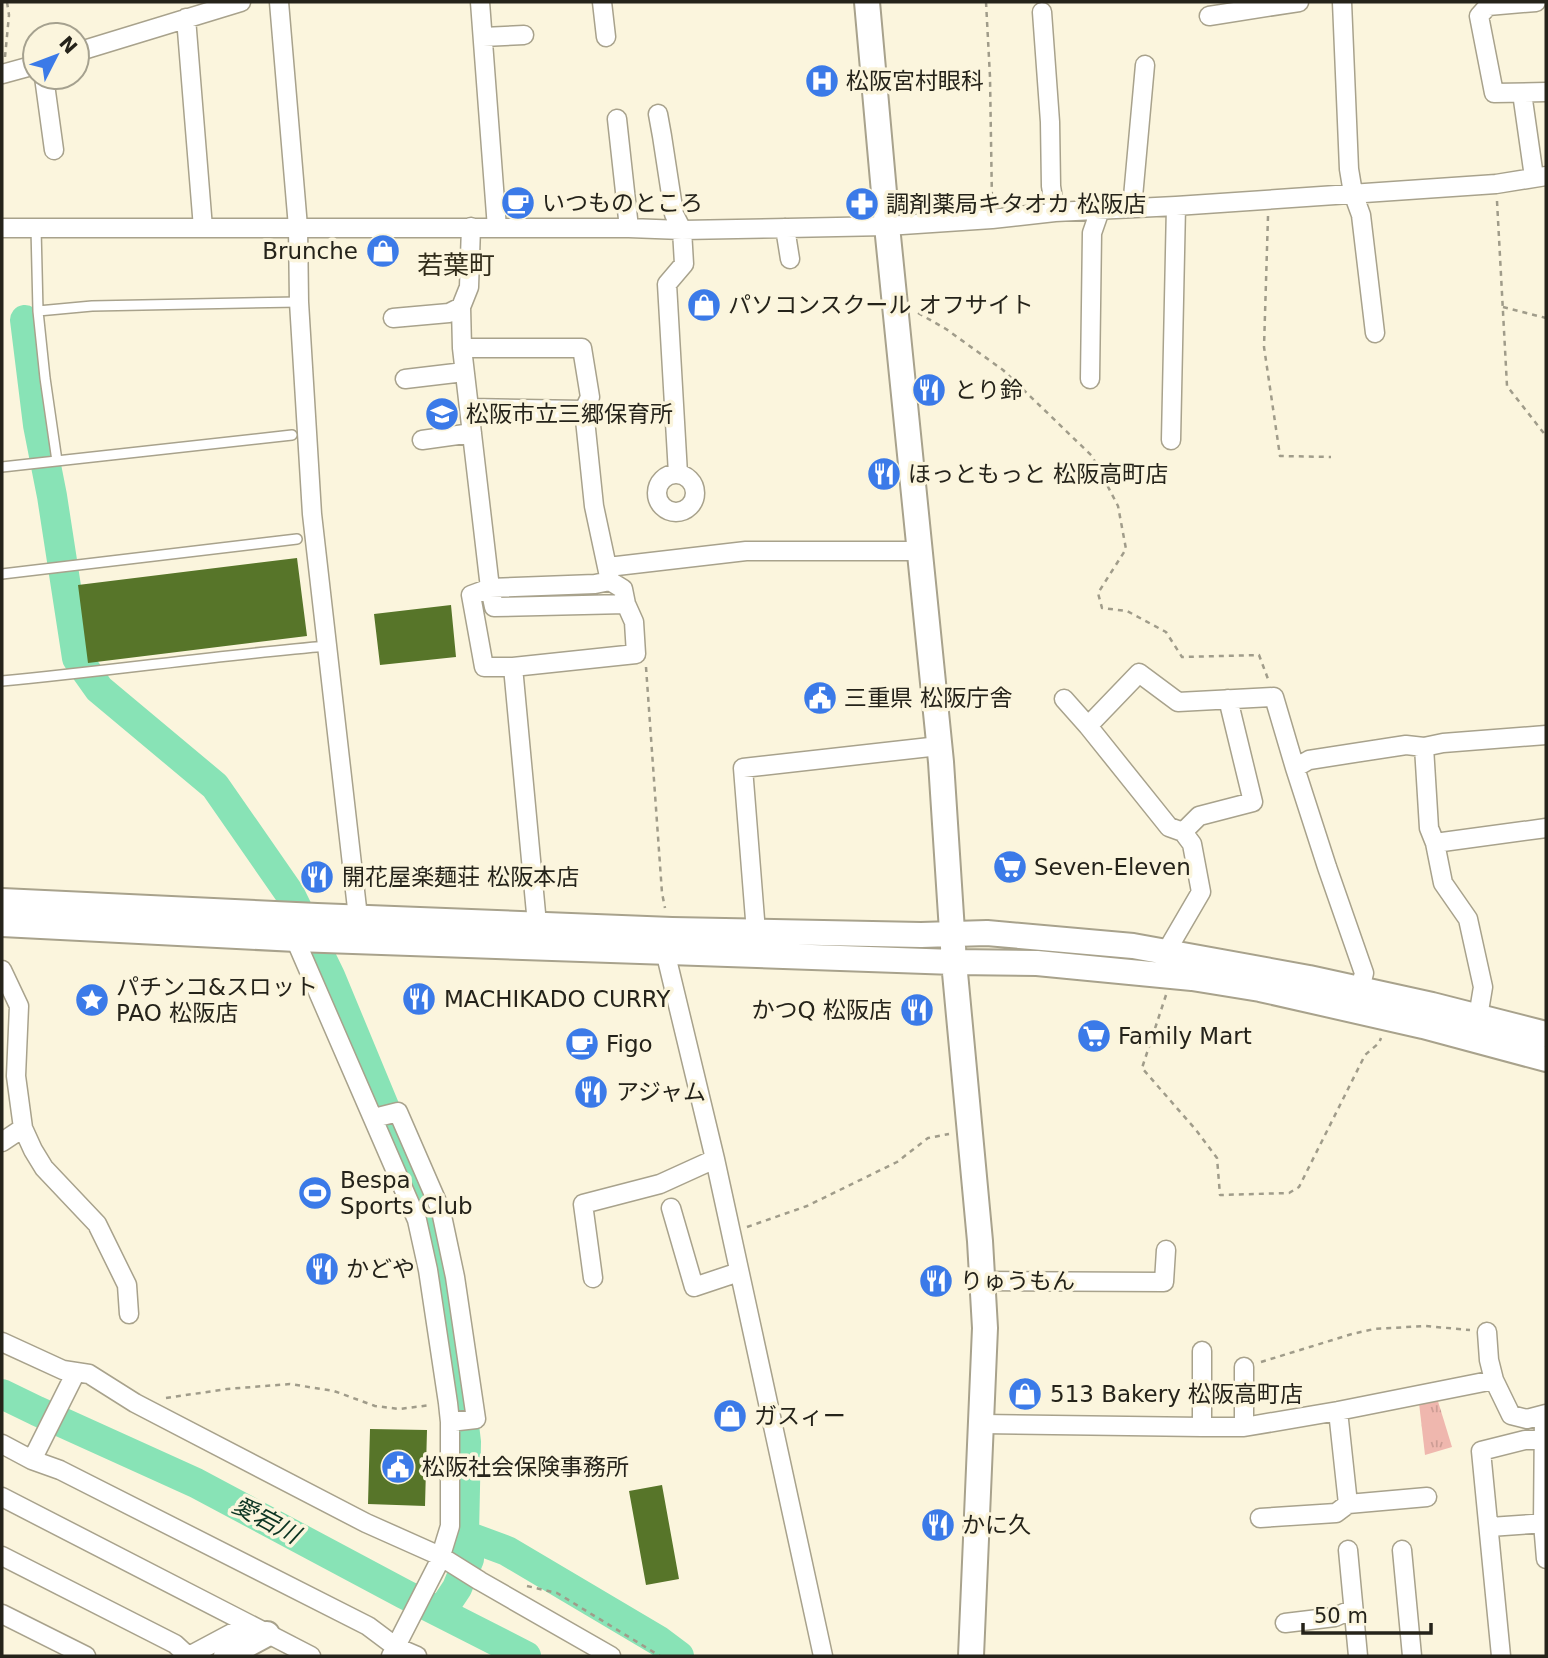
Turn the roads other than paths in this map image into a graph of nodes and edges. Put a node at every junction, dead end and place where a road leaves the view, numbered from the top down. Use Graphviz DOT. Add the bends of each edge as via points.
graph roads {
  1 [pos="242,2"];
  2 [pos="279,2"];
  3 [pos="480,2"];
  4 [pos="602,2"];
  5 [pos="867,2"];
  6 [pos="1299,2"];
  7 [pos="1342,2"];
  8 [pos="1536,2"];
  9 [pos="1042,12"];
  10 [pos="1209,16"];
  11 [pos="186,18"];
  12 [pos="524,35"];
  13 [pos="483,37"];
  14 [pos="606,37"];
  15 [pos="91,48"];
  16 [pos="1145,65"];
  17 [pos="21,69"];
  18 [pos="2,74"];
  19 [pos="46,91"];
  20 [pos="1546,92"];
  21 [pos="1522,93"];
  22 [pos="658,114"];
  23 [pos="617,119"];
  24 [pos="54,150"];
  25 [pos="1540,176"];
  26 [pos="1353,193"];
  27 [pos="1176,206"];
  28 [pos="1132,208"];
  29 [pos="1100,210"];
  30 [pos="1055,212"];
  31 [pos="887,226"];
  32 [pos="298,227"];
  33 [pos="471,227"];
  34 [pos="2,228"];
  35 [pos="36,228"];
  36 [pos="203,228"];
  37 [pos="497,228"];
  38 [pos="629,228"];
  39 [pos="785,228"];
  40 [pos="682,230"];
  41 [pos="790,259"];
  42 [pos="299,302"];
  43 [pos="461,307"];
  44 [pos="38,311"];
  45 [pos="393,318"];
  46 [pos="1374,333"];
  47 [pos="462,348"];
  48 [pos="464,372"];
  49 [pos="405,379"];
  50 [pos="1090,379"];
  51 [pos="470,408"];
  52 [pos="584,410"];
  53 [pos="472,433"];
  54 [pos="292,435"];
  55 [pos="422,440"];
  56 [pos="1171,440"];
  57 [pos="57,461"];
  58 [pos="2,467"];
  59 [pos="678,474"];
  60 [pos="297,538"];
  61 [pos="919,551"];
  62 [pos="2,574"];
  63 [pos="609,574"];
  64 [pos="490,587"];
  65 [pos="626,604"];
  66 [pos="328,646"];
  67 [pos="513,667"];
  68 [pos="2,681"];
  69 [pos="1064,699"];
  70 [pos="1227,699"];
  71 [pos="1088,726"];
  72 [pos="1546,735"];
  73 [pos="939,746"];
  74 [pos="1424,747"];
  75 [pos="1295,768"];
  76 [pos="1546,828"];
  77 [pos="1183,832"];
  78 [pos="1435,843"];
  79 [pos="2,901"];
  80 [pos="287,914"];
  81 [pos="358,917"];
  82 [pos="2,924"];
  83 [pos="537,924"];
  84 [pos="756,932"];
  85 [pos="953,935"];
  86 [pos="298,939"];
  87 [pos="665,951"];
  88 [pos="1166,952"];
  89 [pos="954,962"];
  90 [pos="2,970"];
  91 [pos="1360,989"];
  92 [pos="1478,1017"];
  93 [pos="1546,1034"];
  94 [pos="1546,1059"];
  95 [pos="375,1118"];
  96 [pos="23,1128"];
  97 [pos="2,1142"];
  98 [pos="715,1159"];
  99 [pos="426,1177"];
  100 [pos="404,1187"];
  101 [pos="671,1208"];
  102 [pos="1166,1250"];
  103 [pos="452,1264"];
  104 [pos="429,1270"];
  105 [pos="739,1272"];
  106 [pos="593,1278"];
  107 [pos="982,1281"];
  108 [pos="129,1314"];
  109 [pos="1486,1332"];
  110 [pos="2,1342"];
  111 [pos="465,1347"];
  112 [pos="443,1352"];
  113 [pos="1202,1352"];
  114 [pos="1244,1367"];
  115 [pos="76,1372"];
  116 [pos="1494,1380"];
  117 [pos="1338,1411"];
  118 [pos="1545,1415"];
  119 [pos="451,1422"];
  120 [pos="982,1424"];
  121 [pos="1202,1427"];
  122 [pos="1244,1427"];
  123 [pos="2,1444"];
  124 [pos="1544,1444"];
  125 [pos="32,1460"];
  126 [pos="2,1497"];
  127 [pos="1427,1497"];
  128 [pos="1348,1504"];
  129 [pos="1260,1518"];
  130 [pos="1545,1523"];
  131 [pos="1490,1527"];
  132 [pos="1348,1550"];
  133 [pos="1402,1550"];
  134 [pos="2,1556"];
  135 [pos="1546,1559"];
  136 [pos="444,1561"];
  137 [pos="1353,1609"];
  138 [pos="2,1614"];
  139 [pos="1285,1623"];
  140 [pos="258,1629"];
  141 [pos="394,1652"];
  142 [pos="86,1656"];
  143 [pos="189,1656"];
  144 [pos="226,1656"];
  145 [pos="310,1656"];
  146 [pos="417,1656"];
  147 [pos="611,1656"];
  148 [pos="822,1656"];
  149 [pos="971,1656"];
  150 [pos="1357,1656"];
  151 [pos="1412,1656"];
  152 [pos="1501,1656"];
  1 -- 11 [label="street"];
  2 -- 32 [label="street"];
  3 -- 13 [label="street"];
  4 -- 14 [label="street"];
  5 -- 31 [label="street"];
  6 -- 10 [label="street"];
  7 -- 26 [label="street"];
  8 -- 21 [label="street" via="1488,6 1479,16 1494,93"];
  9 -- 30 [label="street"];
  11 -- 15 [label="street"];
  11 -- 36 [label="street"];
  12 -- 13 [label="street"];
  13 -- 37 [label="street"];
  16 -- 28 [label="street"];
  17 -- 18 [label="street"];
  19 -- 24 [label="street"];
  20 -- 21 [label="street"];
  21 -- 25 [label="street"];
  22 -- 40 [label="street" via="674,214"];
  23 -- 38 [label="street"];
  25 -- 26 [label="street" via="1496,184"];
  26 -- 27 [label="street"];
  26 -- 46 [label="street" via="1361,215"];
  27 -- 28 [label="street"];
  27 -- 56 [label="street"];
  28 -- 29 [label="street"];
  29 -- 30 [label="street"];
  29 -- 50 [label="street" via="1092,233"];
  30 -- 31 [label="street"];
  31 -- 39 [label="street"];
  31 -- 61 [label="street"];
  32 -- 33 [label="street"];
  32 -- 36 [label="street"];
  32 -- 42 [label="street"];
  33 -- 37 [label="street"];
  33 -- 43 [label="street" via="470,287"];
  34 -- 35 [label="street"];
  35 -- 36 [label="street"];
  35 -- 44 [label="lane"];
  37 -- 38 [label="street"];
  38 -- 40 [label="street"];
  39 -- 40 [label="street"];
  39 -- 41 [label="street"];
  40 -- 59 [label="street" via="684,264 667,284"];
  42 -- 44 [label="lane"];
  42 -- 66 [label="street" via="312,514"];
  43 -- 45 [label="street" via="449,313"];
  43 -- 47 [label="street"];
  44 -- 57 [label="lane"];
  47 -- 48 [label="street"];
  47 -- 52 [label="street" via="582,348 590,397"];
  48 -- 49 [label="street"];
  48 -- 51 [label="street"];
  51 -- 52 [label="street"];
  51 -- 53 [label="street"];
  52 -- 63 [label="street" via="594,506"];
  53 -- 55 [label="street"];
  53 -- 64 [label="street"];
  54 -- 57 [label="lane"];
  57 -- 58 [label="lane"];
  60 -- 62 [label="lane"];
  61 -- 63 [label="street" via="746,551"];
  61 -- 73 [label="street"];
  63 -- 64 [label="street" via="595,583"];
  63 -- 65 [label="street" via="623,589"];
  64 -- 65 [label="street" via="494,607"];
  64 -- 67 [label="street" via="471,595 484,667"];
  65 -- 67 [label="street" via="634,622 636,654"];
  66 -- 68 [label="lane"];
  66 -- 81 [label="street"];
  67 -- 83 [label="street"];
  69 -- 71 [label="street"];
  70 -- 71 [label="street" via="1178,702 1139,673"];
  70 -- 75 [label="street" via="1274,697"];
  70 -- 77 [label="street" via="1254,802 1199,816"];
  71 -- 77 [label="street" via="1169,827"];
  72 -- 74 [label="street"];
  73 -- 84 [label="street" via="743,768"];
  73 -- 85 [label="street"];
  74 -- 75 [label="street" via="1406,745 1309,760"];
  74 -- 78 [label="street" via="1429,828"];
  75 -- 91 [label="street" via="1364,973"];
  76 -- 78 [label="street"];
  77 -- 88 [label="street" via="1192,844 1201,892"];
  78 -- 92 [label="street" via="1443,883 1468,919 1483,987"];
  79 -- 80 [label="street"];
  80 -- 81 [label="street"];
  80 -- 86 [label="street"];
  81 -- 83 [label="street"];
  82 -- 86 [label="street"];
  83 -- 84 [label="street"];
  84 -- 85 [label="street"];
  85 -- 88 [label="street" via="1001,934"];
  85 -- 89 [label="street"];
  86 -- 87 [label="street"];
  86 -- 95 [label="street"];
  87 -- 89 [label="street"];
  87 -- 98 [label="street"];
  88 -- 91 [label="street"];
  89 -- 94 [label="street" via="1037,963 1259,989"];
  89 -- 107 [label="street"];
  90 -- 96 [label="street" via="19,1006 16,1076"];
  91 -- 92 [label="street"];
  92 -- 93 [label="street"];
  95 -- 99 [label="street" via="398,1112"];
  95 -- 100 [label="street"];
  96 -- 97 [label="street"];
  96 -- 108 [label="street" via="44,1168 97,1224 127,1285"];
  98 -- 105 [label="street"];
  98 -- 106 [label="street" via="660,1184 583,1204"];
  99 -- 100 [label="street"];
  99 -- 103 [label="street" via="442,1211"];
  100 -- 104 [label="street"];
  101 -- 105 [label="street" via="694,1287"];
  102 -- 107 [label="street" via="1164,1282"];
  103 -- 104 [label="street"];
  103 -- 111 [label="street"];
  104 -- 112 [label="street"];
  105 -- 148 [label="street"];
  107 -- 120 [label="street"];
  109 -- 116 [label="street"];
  110 -- 115 [label="street"];
  111 -- 112 [label="street"];
  111 -- 119 [label="street" via="476,1419"];
  112 -- 119 [label="street"];
  113 -- 121 [label="street"];
  114 -- 122 [label="street"];
  115 -- 125 [label="street"];
  115 -- 136 [label="street" via="89,1374 135,1403"];
  116 -- 117 [label="street"];
  116 -- 118 [label="street" via="1511,1415 1527,1419"];
  117 -- 122 [label="street"];
  117 -- 128 [label="street"];
  118 -- 124 [label="street"];
  119 -- 136 [label="street" via="450,1526"];
  120 -- 121 [label="street"];
  120 -- 149 [label="street"];
  121 -- 122 [label="street"];
  123 -- 125 [label="street"];
  124 -- 130 [label="street"];
  124 -- 131 [label="street" via="1525,1440 1481,1451"];
  125 -- 141 [label="street" via="368,1626"];
  126 -- 140 [label="street"];
  127 -- 128 [label="street"];
  128 -- 129 [label="street" via="1336,1513"];
  130 -- 131 [label="street"];
  130 -- 135 [label="street"];
  131 -- 152 [label="street"];
  132 -- 137 [label="street"];
  133 -- 151 [label="street"];
  134 -- 143 [label="street" via="175,1644"];
  136 -- 141 [label="street"];
  136 -- 147 [label="street"];
  137 -- 139 [label="street" via="1335,1617"];
  137 -- 150 [label="street"];
  138 -- 142 [label="street"];
  140 -- 143 [label="street"];
  140 -- 144 [label="street"];
  140 -- 145 [label="street"];
  141 -- 146 [label="street"];
}
